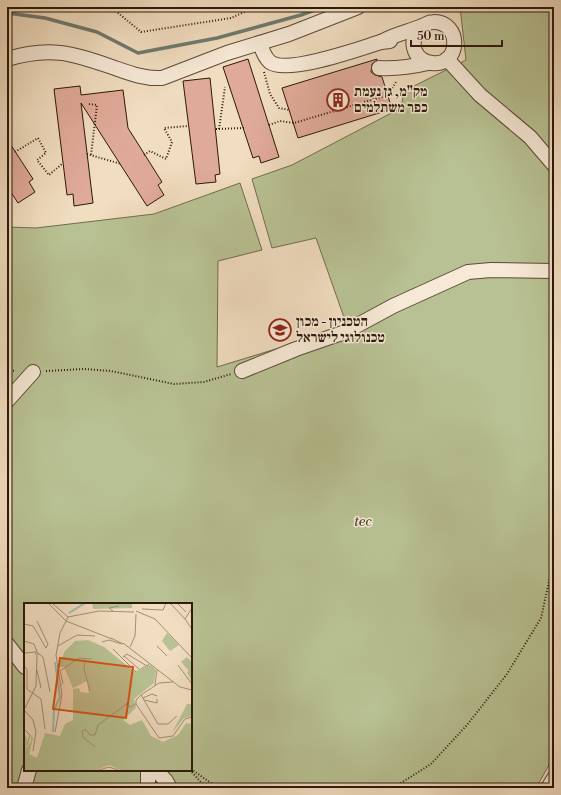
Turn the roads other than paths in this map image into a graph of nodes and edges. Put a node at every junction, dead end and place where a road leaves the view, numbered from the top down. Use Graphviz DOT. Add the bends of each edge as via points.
graph roads {
  1 [pos="358,7"];
  2 [pos="422,26"];
  3 [pos="382,42"];
  4 [pos="260,43"];
  5 [pos="414,47"];
  6 [pos="7,59"];
  7 [pos="447,59"];
  8 [pos="428,63"];
  9 [pos="554,165"];
  10 [pos="554,271"];
  11 [pos="242,371"];
  12 [pos="33,372"];
  13 [pos="7,401"];
  14 [pos="7,644"];
  15 [pos="24,666"];
  16 [pos="29,771"];
  17 [pos="148,771"];
  18 [pos="157,771"];
  19 [pos="554,778"];
  20 [pos="24,788"];
  21 [pos="148,788"];
  22 [pos="170,788"];
  23 [pos="548,788"];
  1 -- 4 [label="lane"];
  2 -- 3 [label="lane"];
  2 -- 5 [label="lane" via="414,36"];
  2 -- 7 [label="lane" via="433,22 450,30 455,42"];
  3 -- 4 [label="lane" via="293,66 270,62"];
  3 -- 5 [label="lane" via="403,40"];
  4 -- 6 [label="lane" via="157,78 138,76 62,52 45,51"];
  5 -- 8 [label="lane" via="419,58"];
  5 -- 8 [label="lane" via="406,59 379,65 395,69"];
  7 -- 8 [label="lane" via="435,64"];
  7 -- 9 [label="lane" via="480,95 530,137"];
  10 -- 11 [label="lane" via="468,272 393,306 345,332"];
  12 -- 13 [label="lane"];
  14 -- 15 [label="lane"];
  16 -- 20 [label="lane"];
  17 -- 21 [label="lane"];
  18 -- 22 [label="lane"];
  19 -- 23 [label="lane"];
}
